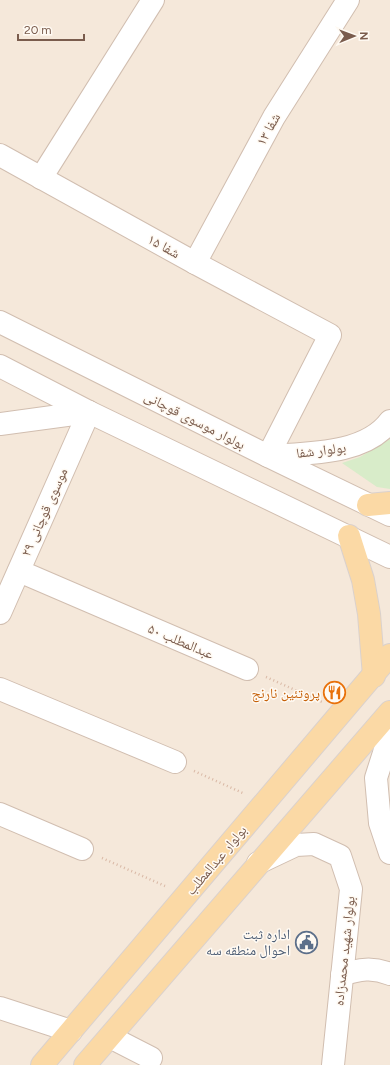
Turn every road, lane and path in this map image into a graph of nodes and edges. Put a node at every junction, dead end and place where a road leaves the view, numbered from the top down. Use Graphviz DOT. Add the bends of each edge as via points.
graph roads {
  1 [pos="153,0"];
  2 [pos="348,0"];
  3 [pos="0,155"];
  4 [pos="41,178"];
  5 [pos="195,263"];
  6 [pos="0,322"];
  7 [pos="0,366"];
  8 [pos="89,412"];
  9 [pos="390,421"];
  10 [pos="0,424"];
  11 [pos="268,456"];
  12 [pos="390,503"];
  13 [pos="368,505"];
  14 [pos="390,515"];
  15 [pos="350,536"];
  16 [pos="390,557"];
  17 [pos="19,571"];
  18 [pos="0,613"];
  19 [pos="390,656"];
  20 [pos="247,669"];
  21 [pos="374,676"];
  22 [pos="0,689"];
  23 [pos="343,712"];
  24 [pos="390,712"];
  25 [pos="390,734"];
  26 [pos="174,762"];
  27 [pos="265,803"];
  28 [pos="0,814"];
  29 [pos="82,849"];
  30 [pos="390,853"];
  31 [pos="258,863"];
  32 [pos="186,896"];
  33 [pos="390,974"];
  34 [pos="342,975"];
  35 [pos="0,1008"];
  36 [pos="71,1031"];
  37 [pos="110,1037"];
  38 [pos="150,1063"];
  39 [pos="42,1065"];
  40 [pos="85,1065"];
  41 [pos="333,1065"];
  1 -- 4 [label="street"];
  2 -- 5 [label="street, شفا ۱۳" via="274,117"];
  3 -- 4 [label="street, شفا ۱۵"];
  4 -- 5 [label="street, شفا ۱۵"];
  5 -- 11 [label="street, شفا ۱۵" via="330,335"];
  6 -- 11 [label="street, بولوار موسوی قوچانی"];
  7 -- 8 [label="street"];
  8 -- 10 [label="street"];
  8 -- 15 [label="street"];
  8 -- 17 [label="street, موسوی قوچانی ۲۹"];
  9 -- 11 [label="street, بولوار شفا" via="384,428 353,446"];
  11 -- 13 [label="street, بولوار موسوی قوچانی"];
  12 -- 13 [label="main road"];
  13 -- 14 [label="street, بولوار موسوی قوچانی"];
  15 -- 16 [label="street"];
  15 -- 21 [label="main road" via="363,580 369,614"];
  17 -- 18 [label="street, موسوی قوچانی ۲۹"];
  17 -- 20 [label="street, عبدالمطلب ۵۰"];
  19 -- 21 [label="main road, بولوار عبدالمطلب"];
  20 -- 23 [label="path"];
  21 -- 23 [label="main road, بولوار عبدالمطلب"];
  22 -- 26 [label="street"];
  23 -- 27 [label="main road, بولوار عبدالمطلب"];
  24 -- 31 [label="main road"];
  25 -- 30 [label="street" via="376,778 380,823"];
  26 -- 27 [label="path"];
  27 -- 32 [label="main road, بولوار عبدالمطلب"];
  28 -- 29 [label="street"];
  29 -- 32 [label="path"];
  31 -- 34 [label="street, بولوار شهید محمدزاده" via="296,845 314,844 340,856 350,889"];
  31 -- 37 [label="main road"];
  32 -- 36 [label="main road, بولوار عبدالمطلب"];
  33 -- 34 [label="street" via="368,969"];
  34 -- 41 [label="street, بولوار شهید محمدزاده"];
  35 -- 36 [label="street"];
  36 -- 39 [label="main road, بولوار عبدالمطلب"];
  37 -- 38 [label="street"];
  37 -- 40 [label="main road"];
}
